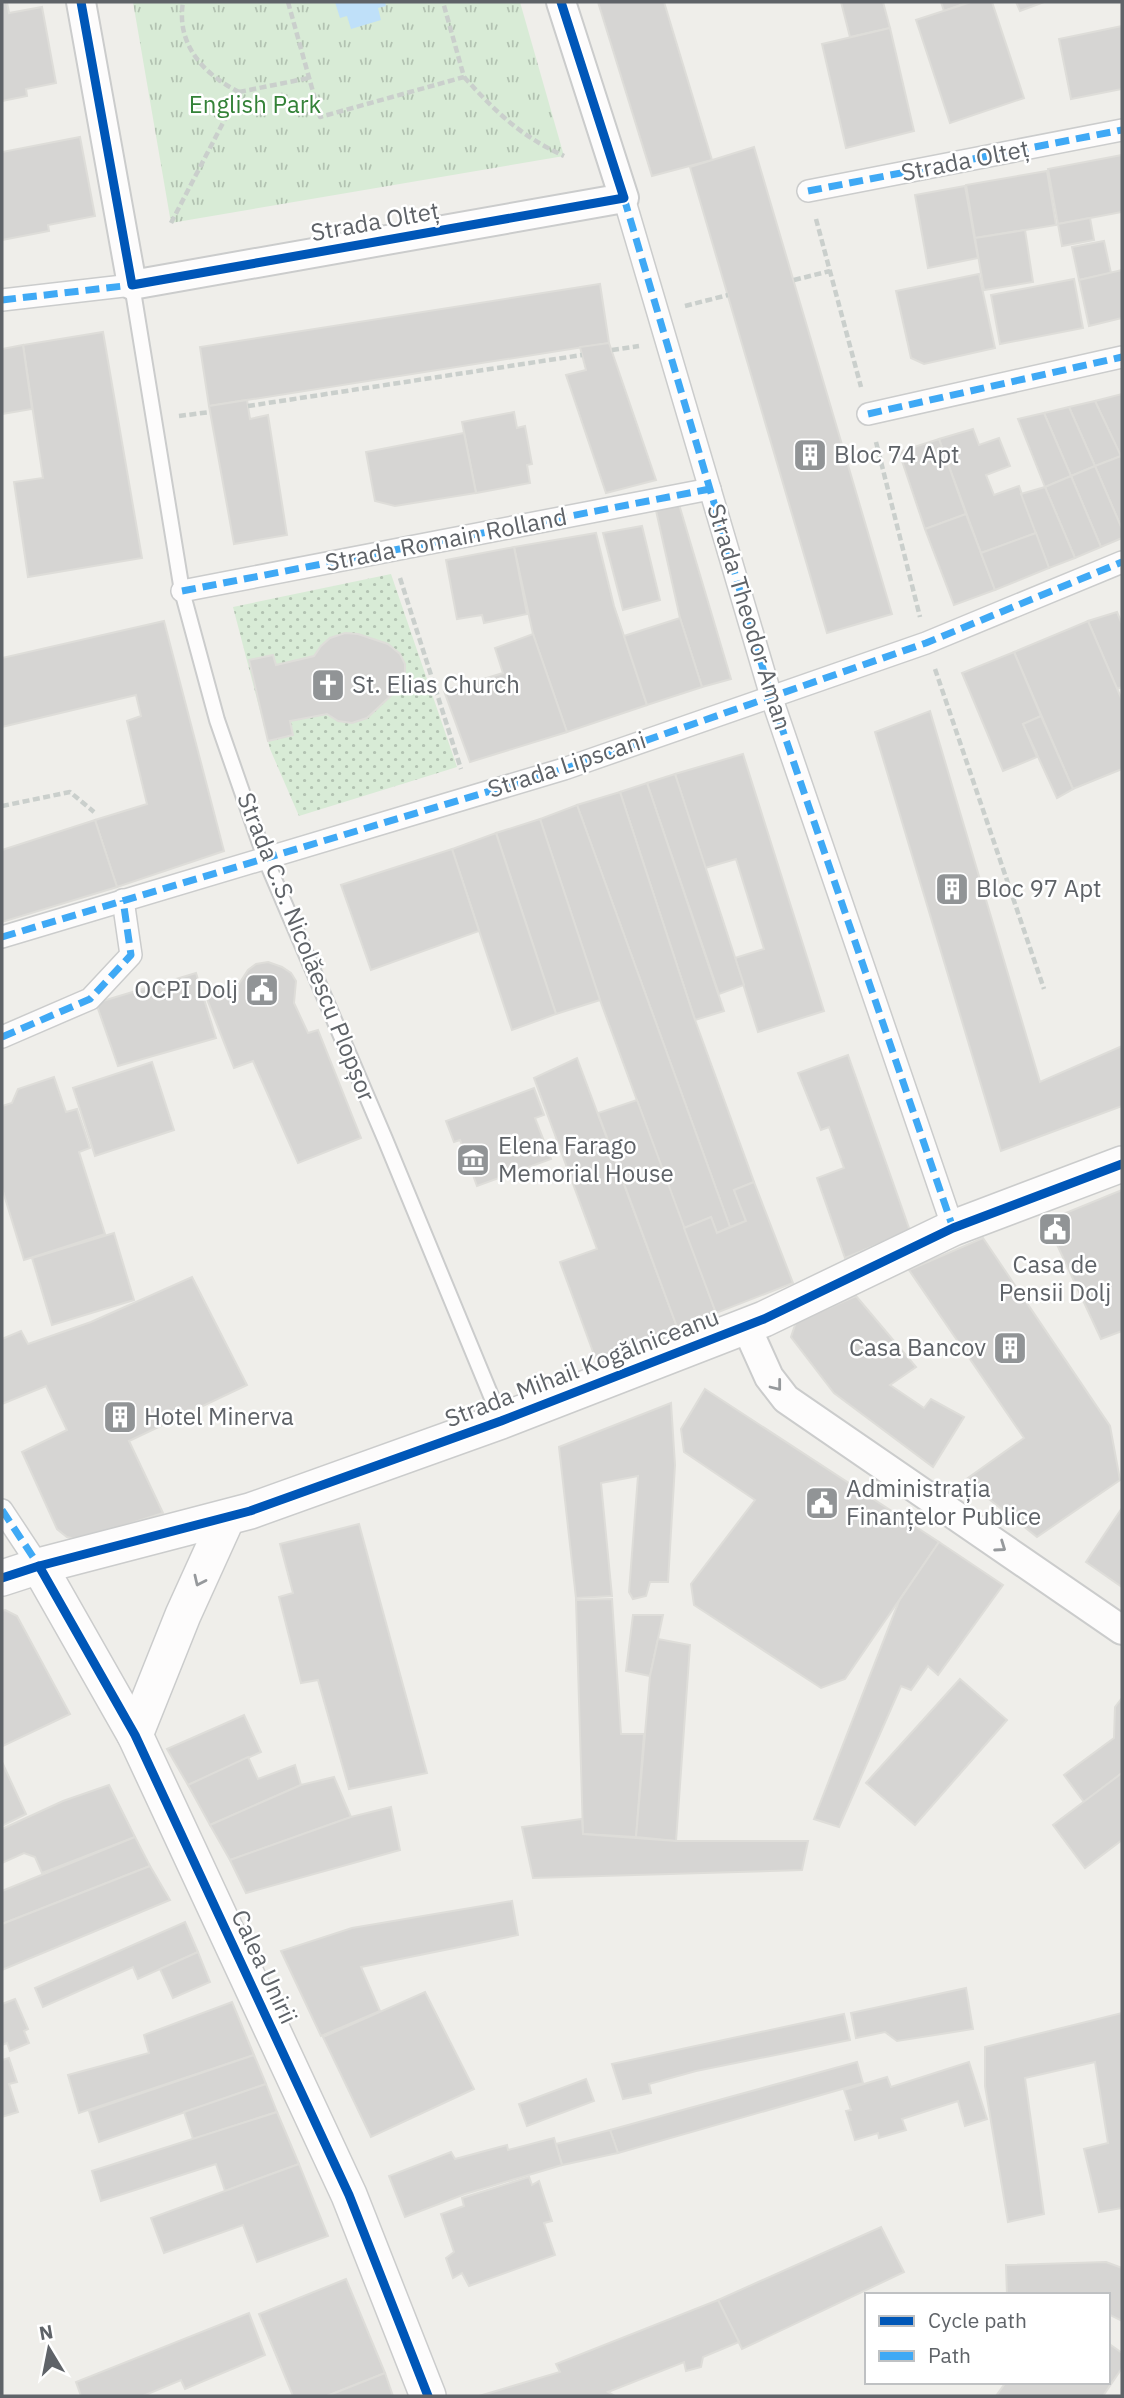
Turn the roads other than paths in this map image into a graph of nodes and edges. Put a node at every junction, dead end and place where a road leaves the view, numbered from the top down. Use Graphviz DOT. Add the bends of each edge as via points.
graph roads {
  1 [pos="81,2"];
  2 [pos="561,2"];
  3 [pos="1122,130"];
  4 [pos="808,191"];
  5 [pos="624,198"];
  6 [pos="132,285"];
  7 [pos="2,300"];
  8 [pos="1122,357"];
  9 [pos="868,414"];
  10 [pos="710,489"];
  11 [pos="1122,562"];
  12 [pos="182,591"];
  13 [pos="771,696"];
  14 [pos="265,858"];
  15 [pos="123,900"];
  16 [pos="2,937"];
  17 [pos="2,1037"];
  18 [pos="1122,1164"];
  19 [pos="953,1228"];
  20 [pos="746,1326"];
  21 [pos="501,1421"];
  22 [pos="2,1510"];
  23 [pos="227,1518"];
  24 [pos="39,1566"];
  25 [pos="2,1578"];
  26 [pos="1122,1630"];
  27 [pos="135,1735"];
  28 [pos="428,2396"];
  1 -- 6 [label="street, Strada C.S. Nicolăescu Plopșor"];
  2 -- 5 [label="street, Strada Theodor Aman"];
  3 -- 4 [label="street, Strada Olteț"];
  5 -- 6 [label="street, Strada Olteț"];
  5 -- 10 [label="street, Strada Theodor Aman"];
  6 -- 7 [label="street"];
  6 -- 12 [label="lane, Strada C.S. Nicolăescu Plopșor"];
  8 -- 9 [label="street"];
  10 -- 12 [label="street, Strada Romain Rolland"];
  10 -- 13 [label="street, Strada Theodor Aman"];
  11 -- 13 [label="street, Strada Lipscani" via="926,643"];
  12 -- 14 [label="lane, Strada C.S. Nicolăescu Plopșor" via="217,720"];
  13 -- 14 [label="street, Strada Lipscani" via="564,769"];
  13 -- 19 [label="street, Strada Theodor Aman"];
  14 -- 15 [label="street, Strada Lipscani"];
  14 -- 21 [label="lane, Strada C.S. Nicolăescu Plopșor"];
  15 -- 16 [label="street, Strada Lipscani"];
  15 -- 17 [label="street" via="131,956 90,999"];
  18 -- 19 [label="street, Strada Mihail Kogălniceanu"];
  19 -- 20 [label="street, Strada Mihail Kogălniceanu"];
  20 -- 21 [label="street, Strada Mihail Kogălniceanu"];
  20 -- 26 [label="street, one-way" via="769,1377 786,1399"];
  21 -- 23 [label="street, Strada Mihail Kogălniceanu"];
  22 -- 24 [label="street, Calea Unirii"];
  23 -- 24 [label="street, Strada Mihail Kogălniceanu"];
  23 -- 27 [label="street, one-way"];
  24 -- 25 [label="street, Strada Mihail Kogălniceanu"];
  24 -- 27 [label="street, Calea Unirii"];
  27 -- 28 [label="street, Calea Unirii" via="349,2195"];
}
